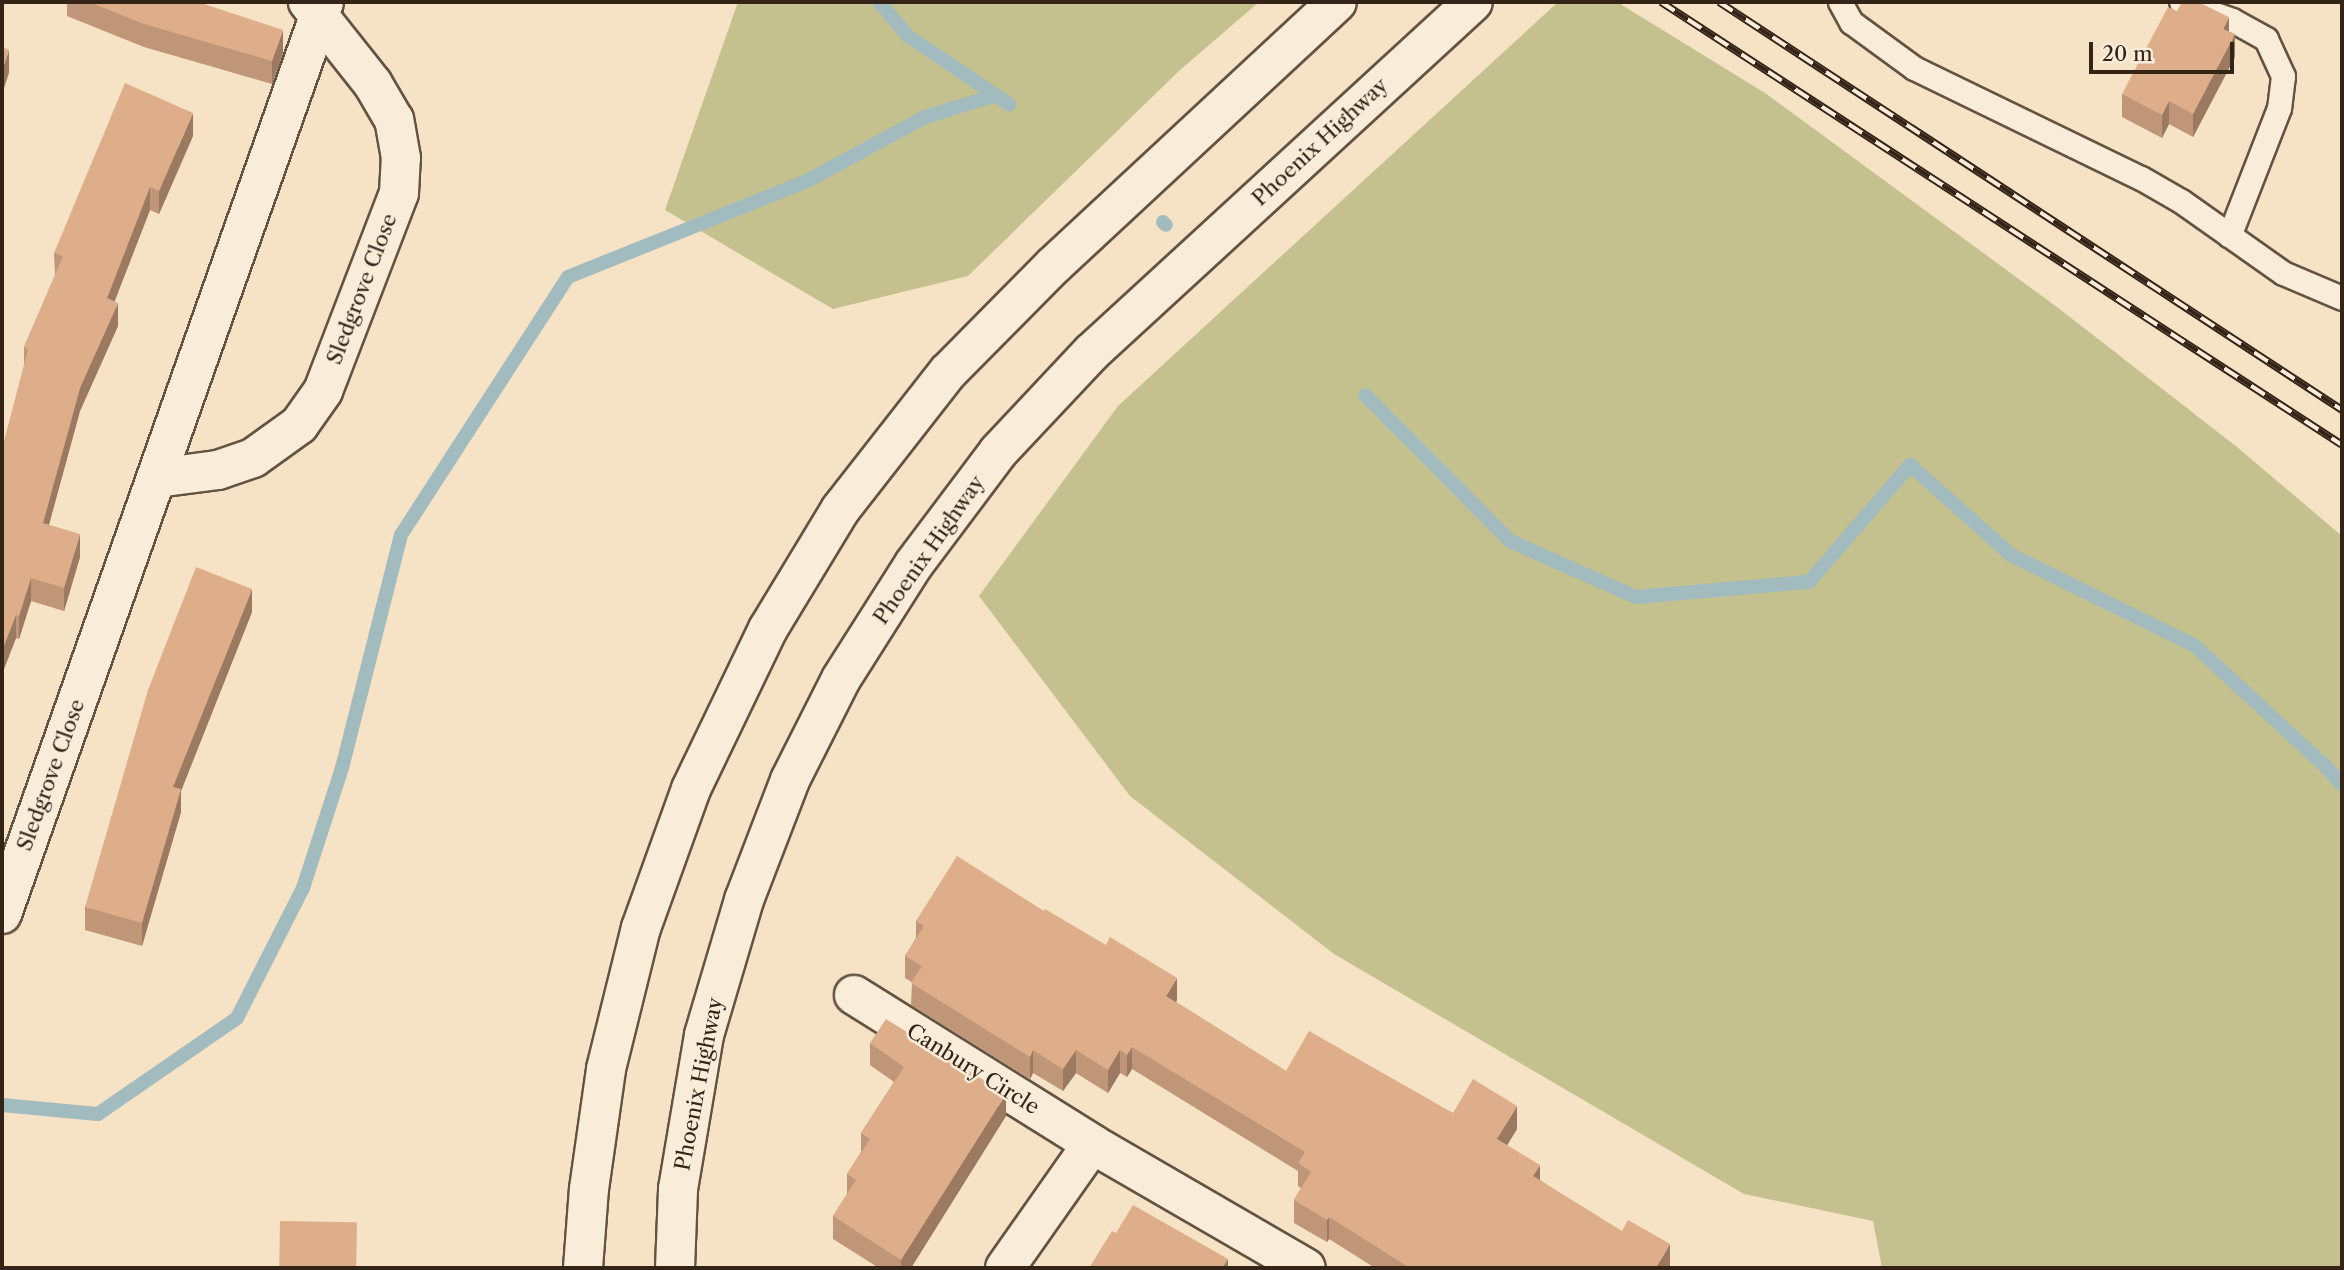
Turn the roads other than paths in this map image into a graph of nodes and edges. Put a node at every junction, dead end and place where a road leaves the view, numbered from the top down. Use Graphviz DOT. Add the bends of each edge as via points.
graph roads {
  1 [pos="1337,2"];
  2 [pos="1473,2"];
  3 [pos="1840,2"];
  4 [pos="2181,2"];
  5 [pos="317,6"];
  6 [pos="2229,236"];
  7 [pos="2342,298"];
  8 [pos="157,478"];
  9 [pos="2,914"];
  10 [pos="853,995"];
  11 [pos="1091,1144"];
  12 [pos="583,1268"];
  13 [pos="675,1268"];
  14 [pos="1005,1268"];
  15 [pos="1306,1268"];
  1 -- 12 [label="main road" via="1054,265 948,372 840,509 768,629 691,789 641,928 606,1069"];
  2 -- 13 [label="main road, Phoenix Highway" via="1093,352 998,452 914,564 841,679 790,780 753,876 704,1035 678,1189"];
  3 -- 6 [label="lane" via="1851,22 1914,68 2141,178"];
  4 -- 6 [label="lane" via="2232,20 2266,39 2283,76 2278,108"];
  5 -- 8 [label="main road, Sledgrove Close"];
  5 -- 8 [label="main road, Sledgrove Close" via="394,120 401,158 399,193 323,391 299,425 253,458 218,470"];
  6 -- 7 [label="lane" via="2283,273"];
  8 -- 9 [label="main road, Sledgrove Close"];
  10 -- 11 [label="main road, Canbury Circle"];
  11 -- 14 [label="main road"];
  11 -- 15 [label="main road, Canbury Circle"];
}
